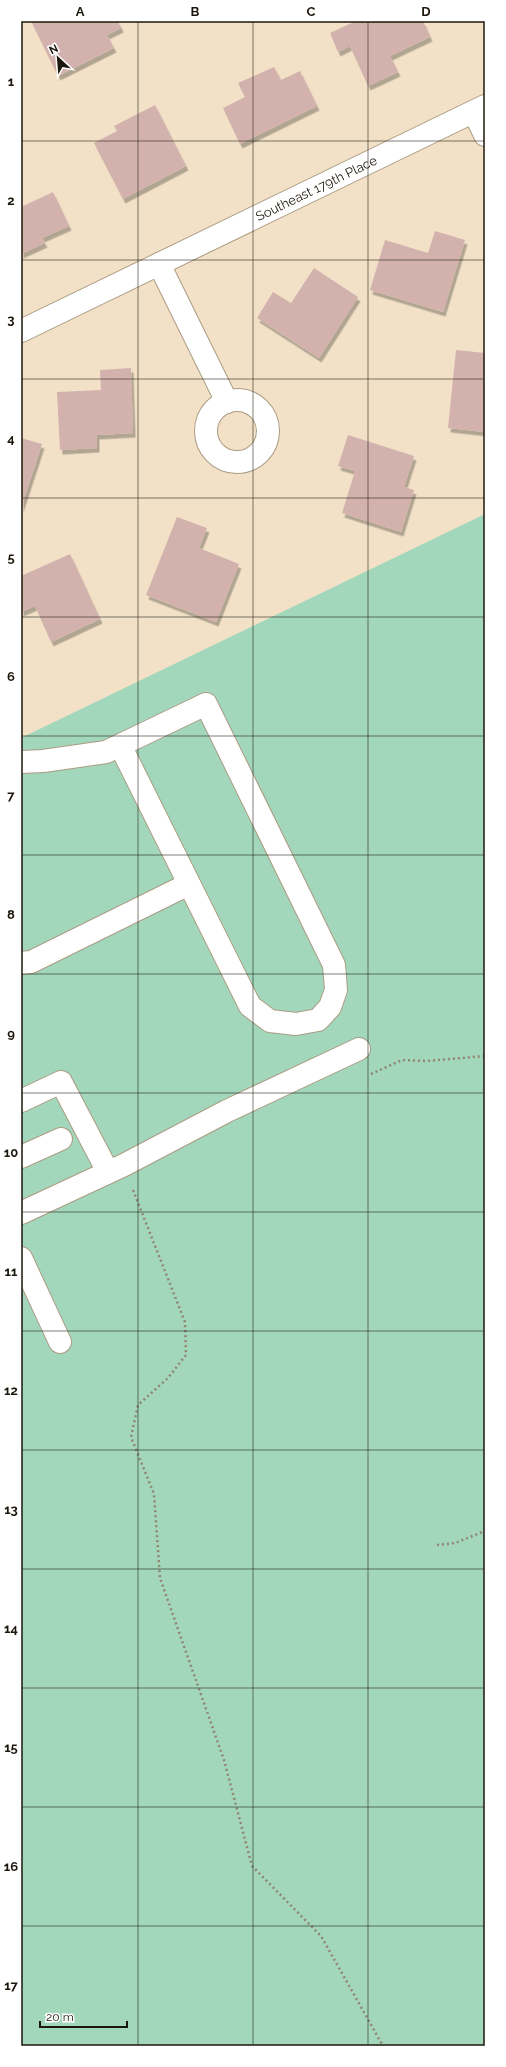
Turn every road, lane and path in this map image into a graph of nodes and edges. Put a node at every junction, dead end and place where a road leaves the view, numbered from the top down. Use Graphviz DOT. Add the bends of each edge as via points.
graph roads {
  1 [pos="479,109"];
  2 [pos="485,135"];
  3 [pos="159,264"];
  4 [pos="21,331"];
  5 [pos="227,402"];
  6 [pos="120,745"];
  7 [pos="21,762"];
  8 [pos="189,884"];
  9 [pos="21,963"];
  10 [pos="359,1049"];
  11 [pos="485,1056"];
  12 [pos="370,1075"];
  13 [pos="21,1101"];
  14 [pos="61,1139"];
  15 [pos="21,1157"];
  16 [pos="116,1169"];
  17 [pos="21,1213"];
  18 [pos="21,1258"];
  19 [pos="60,1342"];
  20 [pos="485,1531"];
  21 [pos="437,1545"];
  22 [pos="383,2046"];
  1 -- 2 [label="street, Southeast 179th Place"];
  1 -- 3 [label="street, Southeast 179th Place"];
  3 -- 4 [label="street, Southeast 179th Place"];
  3 -- 5 [label="street"];
  6 -- 7 [label="street" via="106,752"];
  6 -- 8 [label="street"];
  6 -- 8 [label="street" via="206,704 334,965 336,990 330,1007 318,1020 296,1024 270,1021 250,1006"];
  8 -- 9 [label="street" via="31,962"];
  10 -- 16 [label="street" via="227,1110"];
  11 -- 12 [label="path" via="426,1061 402,1060"];
  13 -- 16 [label="street" via="61,1082"];
  14 -- 15 [label="street"];
  16 -- 17 [label="street"];
  16 -- 22 [label="path" via="185,1322 186,1355 168,1378 138,1406 131,1437 154,1494 160,1578 224,1760 252,1866 321,1936"];
  18 -- 19 [label="street"];
  20 -- 21 [label="path" via="455,1543"];
}
